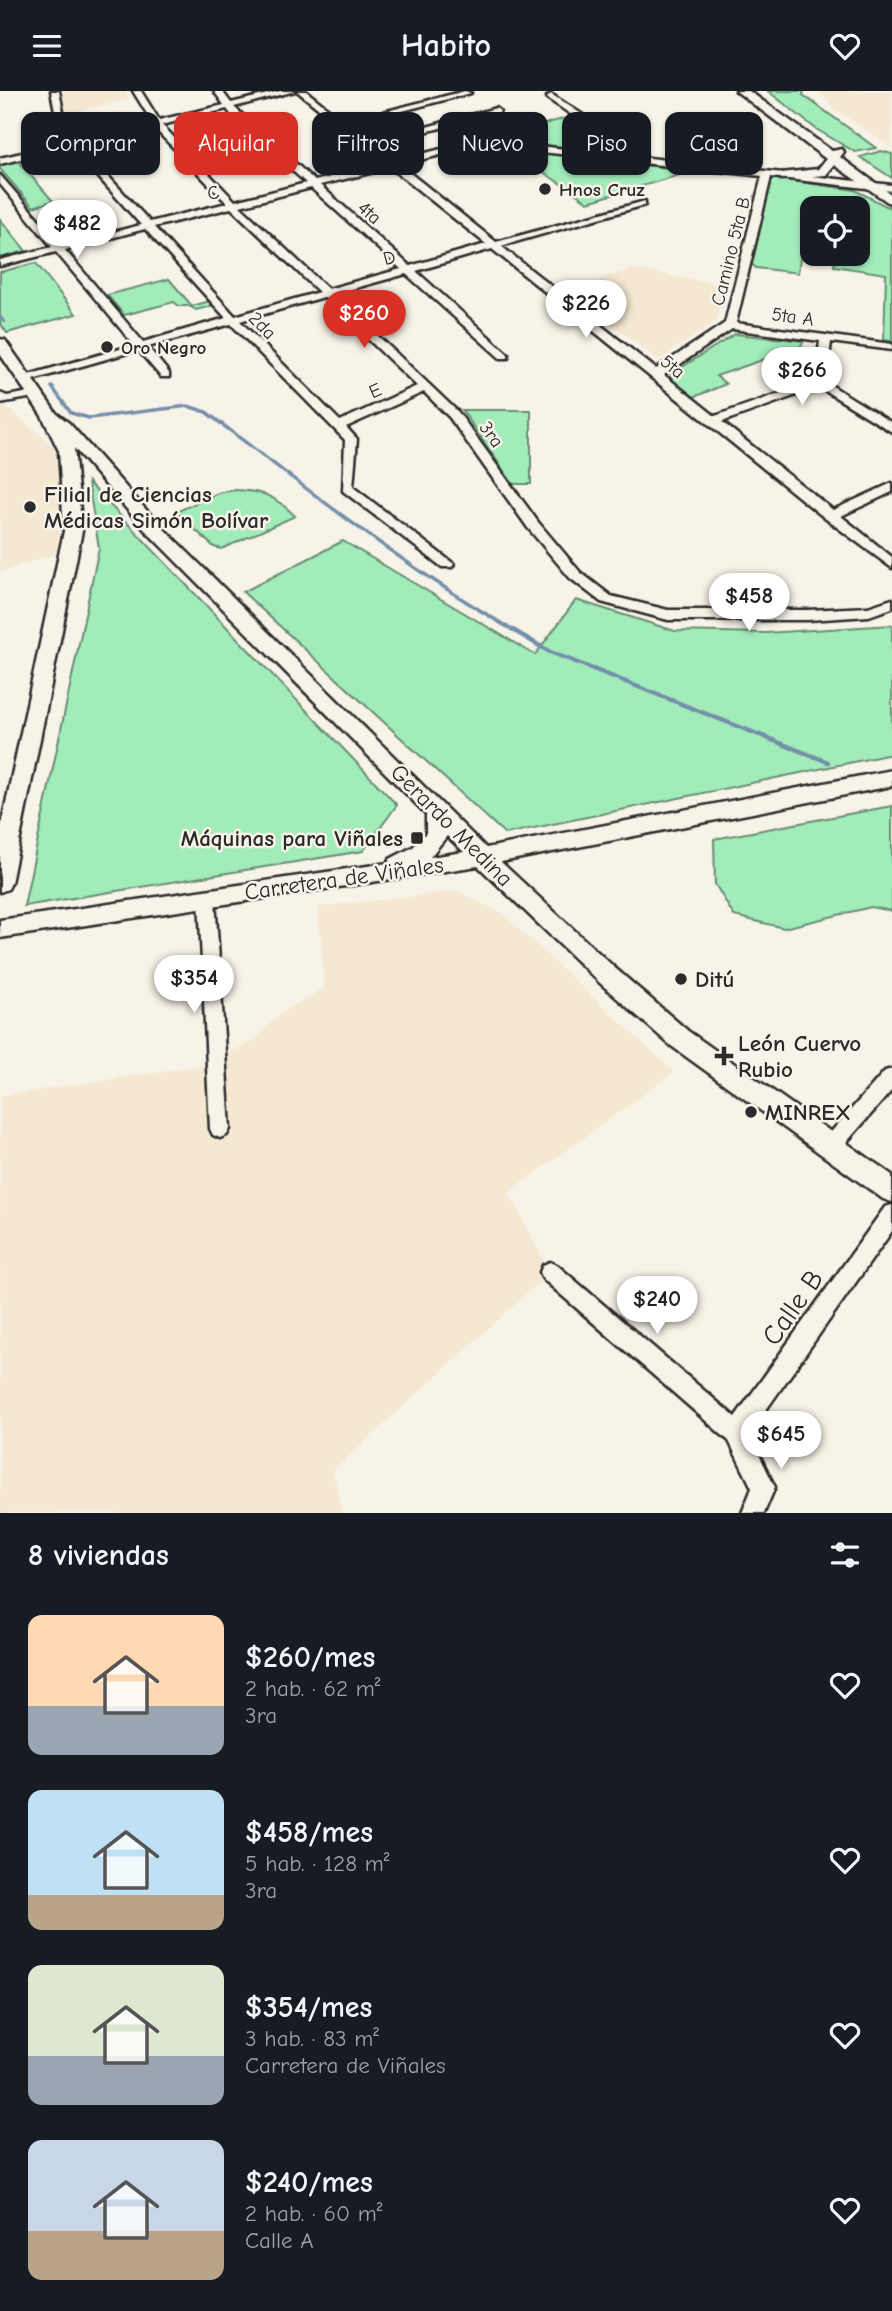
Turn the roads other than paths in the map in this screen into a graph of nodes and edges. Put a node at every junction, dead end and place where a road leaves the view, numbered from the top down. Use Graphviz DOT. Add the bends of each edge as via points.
graph roads {
  1 [pos="55,91"];
  2 [pos="137,91"];
  3 [pos="218,91"];
  4 [pos="291,91"];
  5 [pos="300,91"];
  6 [pos="454,91"];
  7 [pos="742,91"];
  8 [pos="755,91"];
  9 [pos="551,97"];
  10 [pos="475,98"];
  11 [pos="228,107"];
  12 [pos="59,112"];
  13 [pos="149,112"];
  14 [pos="326,112"];
  15 [pos="387,112"];
  16 [pos="574,112"];
  17 [pos="160,124"];
  18 [pos="160,128"];
  19 [pos="424,129"];
  20 [pos="821,151"];
  21 [pos="562,153"];
  22 [pos="835,156"];
  23 [pos="21,157"];
  24 [pos="424,157"];
  25 [pos="651,161"];
  26 [pos="0,162"];
  27 [pos="767,174"];
  28 [pos="101,175"];
  29 [pos="352,175"];
  30 [pos="404,175"];
  31 [pos="785,176"];
  32 [pos="0,178"];
  33 [pos="850,184"];
  34 [pos="312,185"];
  35 [pos="870,185"];
  36 [pos="891,192"];
  37 [pos="642,204"];
  38 [pos="234,205"];
  39 [pos="146,227"];
  40 [pos="492,246"];
  41 [pos="59,249"];
  42 [pos="0,264"];
  43 [pos="410,270"];
  44 [pos="327,293"];
  45 [pos="233,320"];
  46 [pos="730,325"];
  47 [pos="826,338"];
  48 [pos="0,343"];
  49 [pos="140,347"];
  50 [pos="892,347"];
  51 [pos="504,356"];
  52 [pos="164,375"];
  53 [pos="25,379"];
  54 [pos="663,381"];
  55 [pos="820,383"];
  56 [pos="426,387"];
  57 [pos="36,394"];
  58 [pos="0,396"];
  59 [pos="50,417"];
  60 [pos="713,421"];
  61 [pos="338,426"];
  62 [pos="892,428"];
  63 [pos="892,487"];
  64 [pos="831,516"];
  65 [pos="447,564"];
  66 [pos="892,564"];
  67 [pos="892,603"];
  68 [pos="892,778"];
  69 [pos="437,809"];
  70 [pos="4,854"];
  71 [pos="483,856"];
  72 [pos="384,872"];
  73 [pos="0,883"];
  74 [pos="207,899"];
  75 [pos="0,929"];
  76 [pos="892,1077"];
  77 [pos="220,1129"];
  78 [pos="831,1146"];
  79 [pos="892,1190"];
  80 [pos="892,1214"];
  81 [pos="550,1272"];
  82 [pos="737,1433"];
  83 [pos="753,1513"];
  1 -- 12 [label="street, 2da"];
  2 -- 13 [label="street, 3ra"];
  3 -- 11 [label="street, 4ta"];
  4 -- 11 [label="street"];
  5 -- 14 [label="street, 5ta"];
  6 -- 10 [label="street"];
  7 -- 20 [label="main road"];
  8 -- 22 [label="main road"];
  9 -- 16 [label="street"];
  10 -- 15 [label="street"];
  10 -- 19 [label="street" via="496,111"];
  11 -- 17 [label="street"];
  11 -- 34 [label="street, 4ta"];
  18 -- 38 [label="street, 3ra"];
  20 -- 22 [label="main road"];
  20 -- 31 [label="main road" via="819,164"];
  21 -- 24 [label="street, C" via="473,144"];
  22 -- 31 [label="main road" via="822,172"];
  22 -- 35 [label="main road"];
  22 -- 36 [label="main road" via="858,166"];
  23 -- 26 [label="street"];
  25 -- 27 [label="street, C"];
  27 -- 31 [label="street, C"];
  27 -- 46 [label="street, Camino 5ta B"];
  28 -- 39 [label="street, 2da"];
  29 -- 34 [label="street, C"];
  30 -- 40 [label="street, 5ta"];
  31 -- 33 [label="street, C"];
  32 -- 41 [label="street"];
  33 -- 35 [label="street, C"];
  33 -- 36 [label="main road"];
  34 -- 38 [label="street, C"];
  34 -- 43 [label="street, 4ta"];
  35 -- 36 [label="main road"];
  37 -- 40 [label="street, D"];
  38 -- 39 [label="street, C"];
  38 -- 44 [label="street, 3ra"];
  39 -- 41 [label="street, C"];
  39 -- 45 [label="street, 2da"];
  40 -- 43 [label="street, D"];
  40 -- 54 [label="street, 5ta"];
  41 -- 42 [label="street, C"];
  41 -- 49 [label="street"];
  43 -- 44 [label="street, D"];
  43 -- 51 [label="street, 4ta"];
  44 -- 45 [label="street, D"];
  44 -- 56 [label="street, 3ra"];
  45 -- 49 [label="street, D"];
  45 -- 61 [label="street, 2da"];
  46 -- 47 [label="street, 5ta A"];
  46 -- 54 [label="street, Camino 5ta B" via="657,375"];
  47 -- 50 [label="street, 5ta A"];
  47 -- 55 [label="street"];
  48 -- 53 [label="main road"];
  49 -- 52 [label="street"];
  49 -- 53 [label="street, D"];
  53 -- 57 [label="main road"];
  54 -- 60 [label="street, 5ta"];
  55 -- 60 [label="street"];
  55 -- 62 [label="street"];
  56 -- 61 [label="street, E"];
  56 -- 67 [label="street, 3ra" via="454,415 575,575 606,599 668,615 808,615 869,611"];
  57 -- 58 [label="street" via="4,400"];
  57 -- 59 [label="main road"];
  59 -- 69 [label="main road, Gerardo Medina" via="150,524"];
  59 -- 70 [label="main road" via="67,451 73,531"];
  60 -- 64 [label="street, 5ta"];
  61 -- 65 [label="street, 2da" via="351,439 347,488"];
  63 -- 64 [label="street"];
  64 -- 66 [label="street, 5ta"];
  68 -- 71 [label="main road, Carretera de Viñales"];
  69 -- 71 [label="main road, Gerardo Medina"];
  69 -- 72 [label="main road" via="437,835 421,853"];
  70 -- 73 [label="main road"];
  71 -- 72 [label="main road, Carretera de Viñales"];
  71 -- 78 [label="main road, Gerardo Medina" via="679,1038"];
  72 -- 74 [label="main road, Carretera de Viñales"];
  74 -- 75 [label="main road, Carretera de Viñales"];
  74 -- 77 [label="street"];
  76 -- 78 [label="street"];
  78 -- 79 [label="main road, Gerardo Medina"];
  80 -- 82 [label="street, Calle B"];
  81 -- 82 [label="street"];
  82 -- 83 [label="street" via="764,1486"];
}
